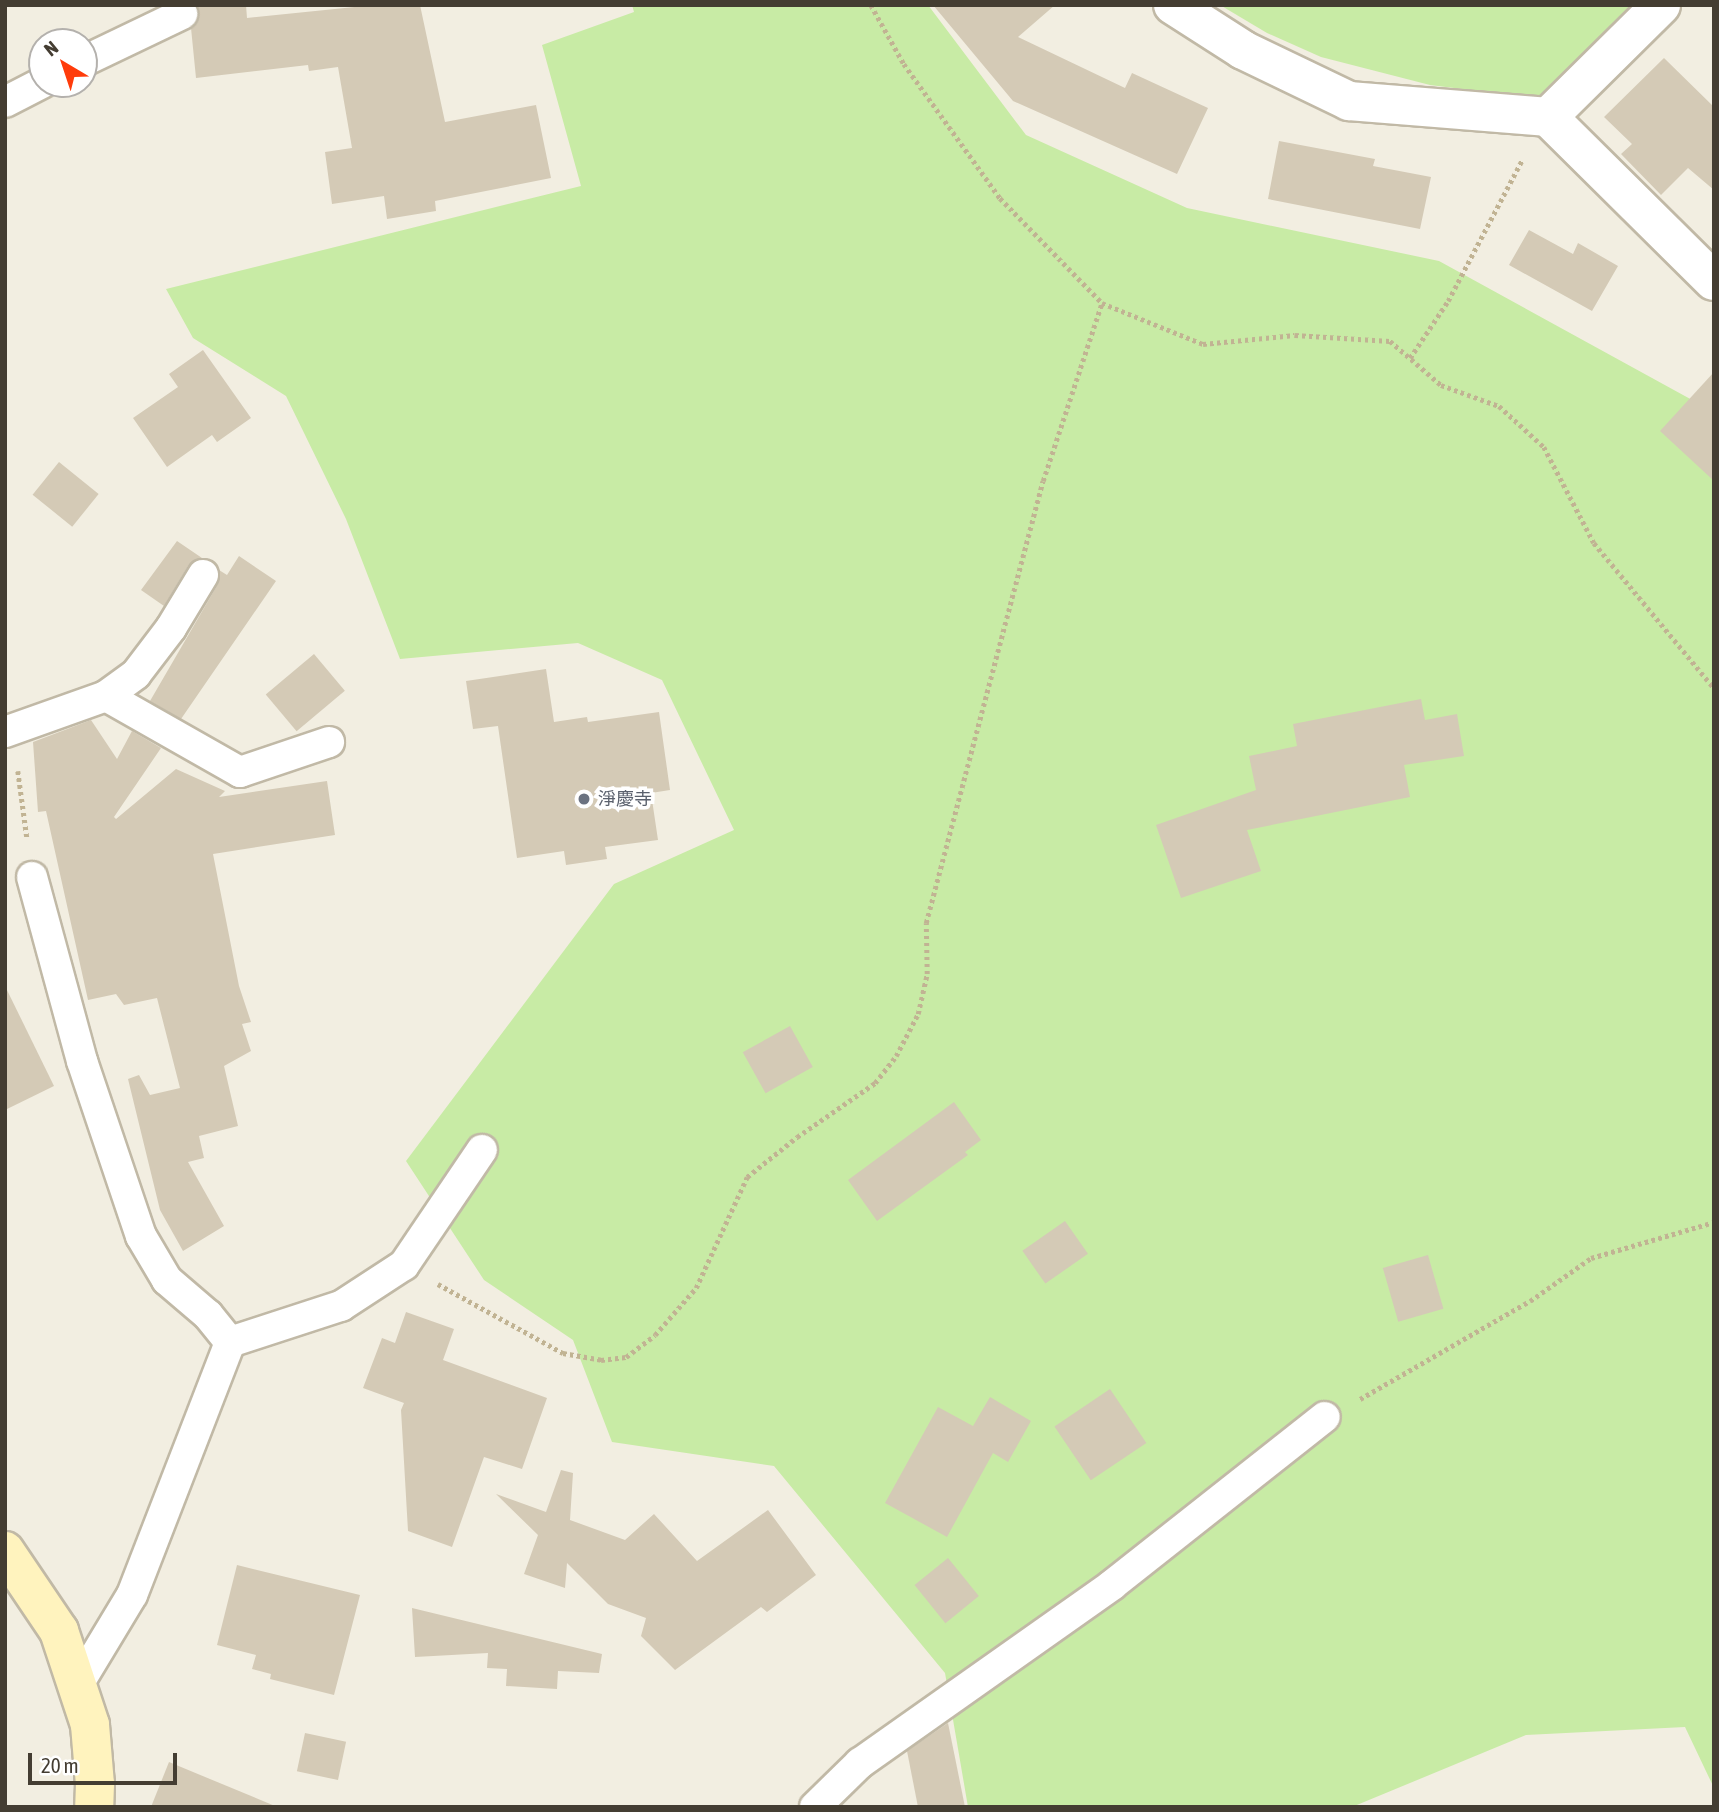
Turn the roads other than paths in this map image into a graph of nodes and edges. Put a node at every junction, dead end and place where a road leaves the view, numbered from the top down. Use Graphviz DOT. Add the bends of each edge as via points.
graph roads {
  1 [pos="1173,5"];
  2 [pos="1661,5"];
  3 [pos="182,14"];
  4 [pos="98,54"];
  5 [pos="28,90"];
  6 [pos="5,102"];
  7 [pos="1548,117"];
  8 [pos="1714,281"];
  9 [pos="203,575"];
  10 [pos="106,696"];
  11 [pos="9,732"];
  12 [pos="329,743"];
  13 [pos="32,877"];
  14 [pos="482,1150"];
  15 [pos="230,1342"];
  16 [pos="1325,1417"];
  17 [pos="5,1551"];
  18 [pos="77,1686"];
  19 [pos="94,1807"];
  20 [pos="815,1807"];
  1 -- 7 [label="street" via="1243,50 1349,101"];
  2 -- 7 [label="street"];
  3 -- 4 [label="lane"];
  5 -- 6 [label="lane"];
  7 -- 8 [label="street"];
  9 -- 10 [label="lane" via="136,674"];
  10 -- 11 [label="lane"];
  10 -- 12 [label="lane" via="240,772"];
  13 -- 15 [label="lane" via="82,1061 141,1236 167,1280 208,1315"];
  14 -- 15 [label="lane" via="404,1265 341,1306"];
  15 -- 18 [label="lane" via="132,1595"];
  16 -- 20 [label="lane" via="1112,1585 860,1763"];
  17 -- 18 [label="street" via="59,1631"];
  18 -- 19 [label="street" via="90,1725"];
}
